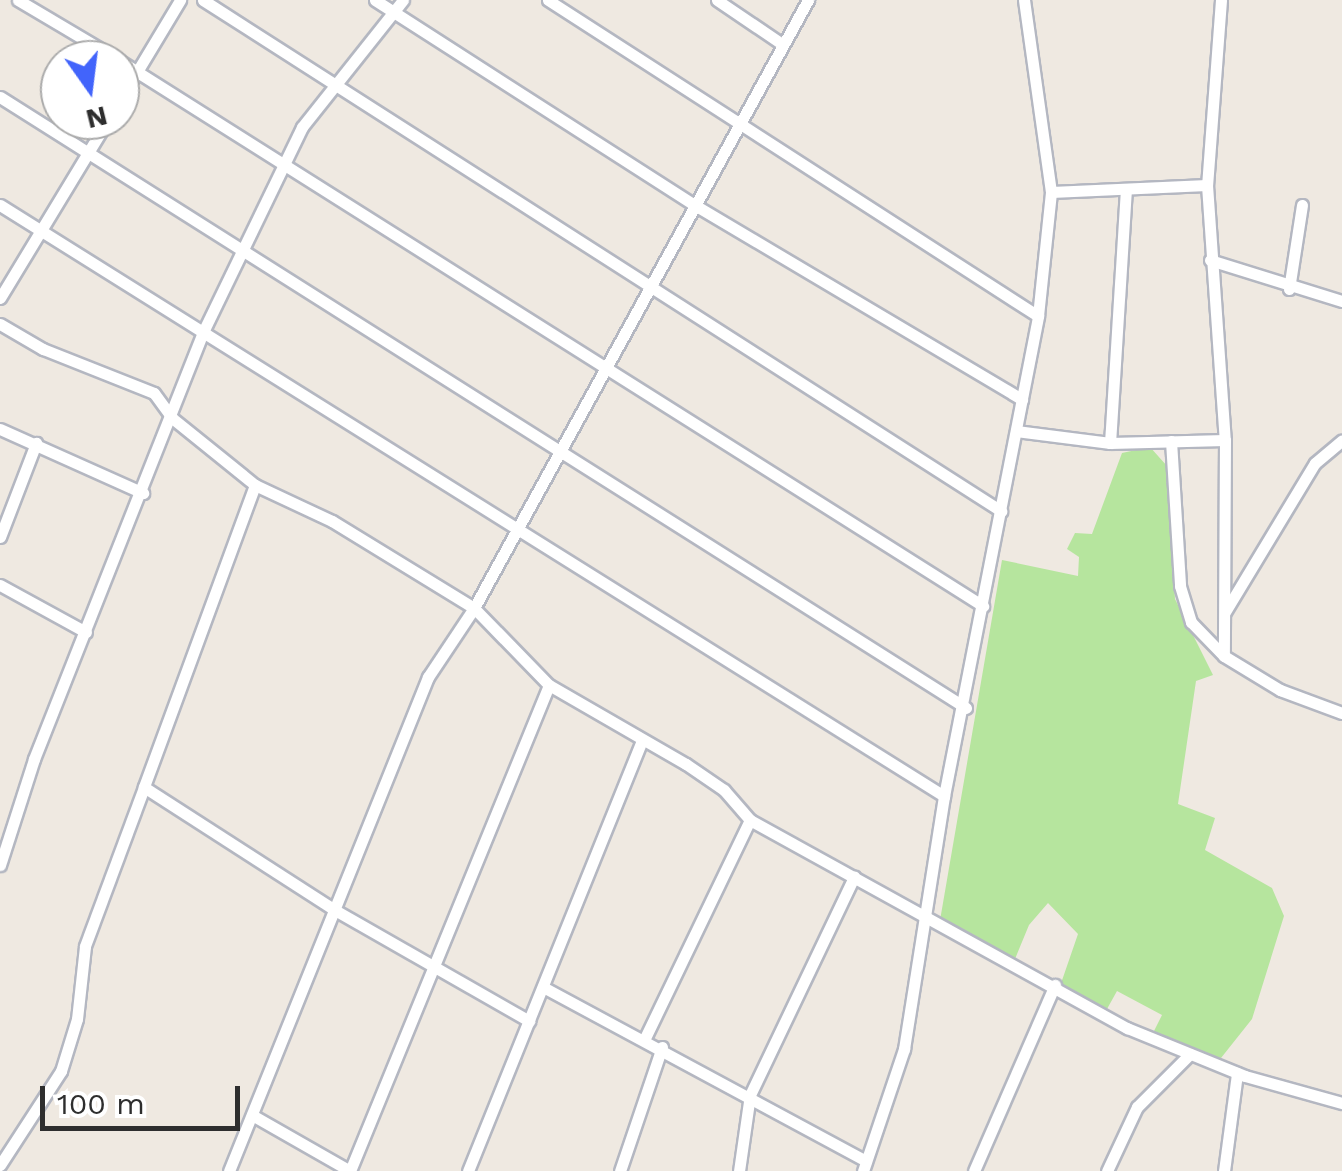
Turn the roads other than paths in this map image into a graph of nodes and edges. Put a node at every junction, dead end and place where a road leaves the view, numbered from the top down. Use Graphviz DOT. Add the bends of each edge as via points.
graph roads {
  1 [pos="18,0"];
  2 [pos="180,0"];
  3 [pos="203,0"];
  4 [pos="375,0"];
  5 [pos="403,0"];
  6 [pos="548,0"];
  7 [pos="717,0"];
  8 [pos="808,0"];
  9 [pos="1024,0"];
  10 [pos="1221,0"];
  11 [pos="394,12"];
  12 [pos="86,40"];
  13 [pos="782,44"];
  14 [pos="140,66"];
  15 [pos="140,73"];
  16 [pos="335,82"];
  17 [pos="0,97"];
  18 [pos="739,124"];
  19 [pos="97,140"];
  20 [pos="90,152"];
  21 [pos="282,166"];
  22 [pos="1207,186"];
  23 [pos="1126,190"];
  24 [pos="1050,192"];
  25 [pos="0,205"];
  26 [pos="1302,205"];
  27 [pos="698,207"];
  28 [pos="42,228"];
  29 [pos="244,247"];
  30 [pos="1210,260"];
  31 [pos="647,288"];
  32 [pos="1288,289"];
  33 [pos="0,298"];
  34 [pos="1342,301"];
  35 [pos="1038,316"];
  36 [pos="0,324"];
  37 [pos="204,330"];
  38 [pos="603,367"];
  39 [pos="1022,399"];
  40 [pos="172,418"];
  41 [pos="0,429"];
  42 [pos="1016,431"];
  43 [pos="1225,440"];
  44 [pos="1342,440"];
  45 [pos="1171,441"];
  46 [pos="36,443"];
  47 [pos="1110,443"];
  48 [pos="559,447"];
  49 [pos="255,485"];
  50 [pos="143,493"];
  51 [pos="1001,511"];
  52 [pos="515,532"];
  53 [pos="0,537"];
  54 [pos="0,585"];
  55 [pos="982,606"];
  56 [pos="474,608"];
  57 [pos="1225,612"];
  58 [pos="86,632"];
  59 [pos="1224,656"];
  60 [pos="550,685"];
  61 [pos="966,708"];
  62 [pos="1342,713"];
  63 [pos="642,741"];
  64 [pos="144,787"];
  65 [pos="944,796"];
  66 [pos="750,820"];
  67 [pos="4,832"];
  68 [pos="0,865"];
  69 [pos="854,877"];
  70 [pos="333,909"];
  71 [pos="929,918"];
  72 [pos="433,968"];
  73 [pos="1055,985"];
  74 [pos="543,988"];
  75 [pos="529,1021"];
  76 [pos="644,1038"];
  77 [pos="662,1047"];
  78 [pos="1190,1054"];
  79 [pos="1237,1073"];
  80 [pos="750,1095"];
  81 [pos="1342,1103"];
  82 [pos="252,1115"];
  83 [pos="0,1165"];
  84 [pos="865,1166"];
  85 [pos="229,1171"];
  86 [pos="350,1171"];
  87 [pos="468,1171"];
  88 [pos="620,1171"];
  89 [pos="739,1171"];
  90 [pos="974,1171"];
  91 [pos="1108,1171"];
  92 [pos="1224,1171"];
  1 -- 12 [label="street"];
  2 -- 14 [label="street"];
  3 -- 16 [label="street"];
  4 -- 11 [label="street"];
  5 -- 11 [label="street"];
  6 -- 18 [label="street"];
  7 -- 13 [label="street"];
  8 -- 13 [label="street"];
  9 -- 24 [label="street"];
  10 -- 22 [label="street"];
  11 -- 16 [label="street"];
  11 -- 27 [label="street"];
  13 -- 18 [label="street"];
  15 -- 21 [label="street"];
  16 -- 21 [label="street"];
  16 -- 31 [label="street"];
  17 -- 20 [label="street"];
  18 -- 27 [label="street"];
  18 -- 35 [label="street"];
  19 -- 20 [label="street"];
  20 -- 28 [label="street"];
  20 -- 29 [label="street"];
  21 -- 29 [label="street"];
  21 -- 38 [label="street"];
  22 -- 23 [label="street"];
  22 -- 30 [label="street"];
  23 -- 24 [label="street"];
  23 -- 47 [label="street"];
  24 -- 35 [label="street"];
  25 -- 28 [label="street"];
  26 -- 32 [label="street"];
  27 -- 31 [label="street"];
  27 -- 39 [label="street"];
  28 -- 33 [label="street"];
  28 -- 37 [label="street"];
  29 -- 37 [label="street"];
  29 -- 48 [label="street"];
  30 -- 32 [label="street"];
  30 -- 43 [label="street"];
  31 -- 38 [label="street"];
  31 -- 51 [label="street"];
  32 -- 34 [label="street"];
  35 -- 39 [label="street"];
  36 -- 40 [label="street" via="43,349 154,393"];
  37 -- 40 [label="street"];
  37 -- 52 [label="street"];
  38 -- 48 [label="street"];
  38 -- 55 [label="street"];
  39 -- 42 [label="street"];
  40 -- 49 [label="street"];
  40 -- 50 [label="street"];
  41 -- 46 [label="street"];
  42 -- 47 [label="street"];
  42 -- 51 [label="street"];
  43 -- 45 [label="street"];
  43 -- 57 [label="street"];
  44 -- 57 [label="street" via="1314,464"];
  45 -- 47 [label="street"];
  45 -- 59 [label="street" via="1180,586 1191,622"];
  46 -- 50 [label="street"];
  46 -- 53 [label="street"];
  48 -- 52 [label="street"];
  48 -- 61 [label="street"];
  49 -- 56 [label="street" via="332,521"];
  49 -- 64 [label="street"];
  50 -- 58 [label="street"];
  51 -- 55 [label="street"];
  52 -- 56 [label="street"];
  52 -- 65 [label="street"];
  54 -- 58 [label="street"];
  55 -- 61 [label="street"];
  56 -- 60 [label="street"];
  56 -- 70 [label="street" via="428,677"];
  57 -- 59 [label="street"];
  58 -- 67 [label="street"];
  59 -- 62 [label="street" via="1280,690"];
  60 -- 63 [label="street"];
  60 -- 72 [label="street"];
  61 -- 65 [label="street"];
  63 -- 66 [label="street" via="724,790"];
  63 -- 74 [label="street"];
  64 -- 70 [label="street"];
  64 -- 83 [label="street" via="94,913 61,1071"];
  65 -- 71 [label="street"];
  66 -- 69 [label="street"];
  66 -- 76 [label="street"];
  67 -- 68 [label="street"];
  69 -- 71 [label="street"];
  69 -- 80 [label="street"];
  70 -- 72 [label="street"];
  70 -- 82 [label="street"];
  71 -- 73 [label="street"];
  71 -- 84 [label="street" via="904,1049"];
  72 -- 75 [label="street"];
  72 -- 86 [label="street"];
  73 -- 78 [label="street" via="1126,1028"];
  73 -- 90 [label="street"];
  74 -- 75 [label="street"];
  74 -- 76 [label="street"];
  75 -- 87 [label="street"];
  76 -- 77 [label="street"];
  77 -- 80 [label="street"];
  77 -- 88 [label="street"];
  78 -- 79 [label="street"];
  78 -- 91 [label="street" via="1144,1098"];
  79 -- 81 [label="street"];
  79 -- 92 [label="street"];
  80 -- 84 [label="street"];
  80 -- 89 [label="street"];
  82 -- 85 [label="street"];
  82 -- 86 [label="street"];
}
